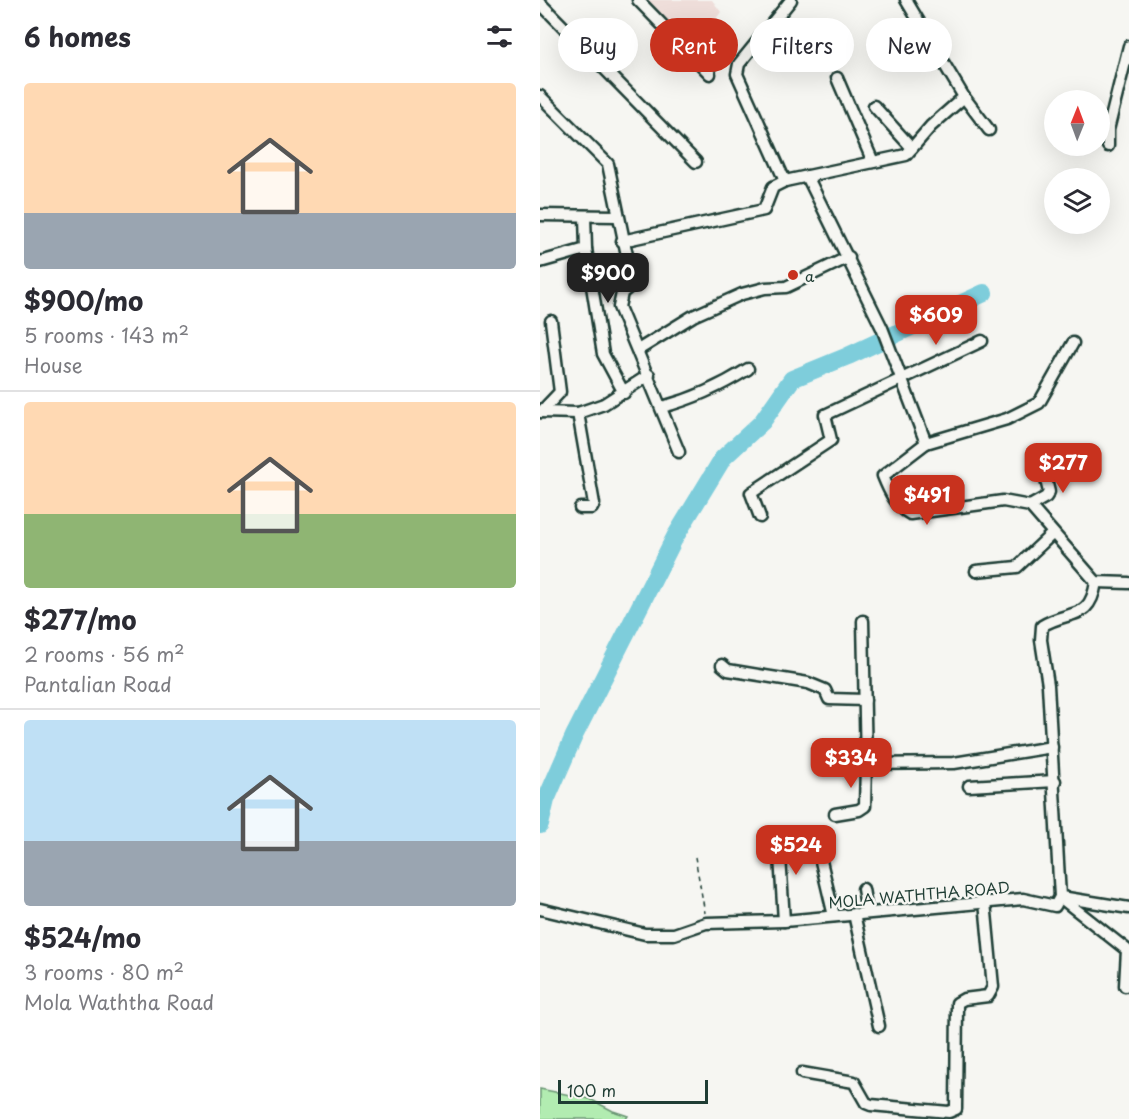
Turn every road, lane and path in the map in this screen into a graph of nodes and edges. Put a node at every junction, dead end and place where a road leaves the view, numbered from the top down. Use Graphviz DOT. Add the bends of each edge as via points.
graph roads {
  1 [pos="638,0"];
  2 [pos="791,0"];
  3 [pos="906,0"];
  4 [pos="540,3"];
  5 [pos="1129,46"];
  6 [pos="710,74"];
  7 [pos="837,78"];
  8 [pos="540,96"];
  9 [pos="964,97"];
  10 [pos="874,106"];
  11 [pos="1110,122"];
  12 [pos="989,130"];
  13 [pos="912,148"];
  14 [pos="696,162"];
  15 [pos="873,162"];
  16 [pos="807,176"];
  17 [pos="785,181"];
  18 [pos="540,215"];
  19 [pos="585,216"];
  20 [pos="617,216"];
  21 [pos="622,241"];
  22 [pos="586,249"];
  23 [pos="849,257"];
  24 [pos="540,262"];
  25 [pos="551,321"];
  26 [pos="982,341"];
  27 [pos="1073,343"];
  28 [pos="638,350"];
  29 [pos="748,369"];
  30 [pos="649,375"];
  31 [pos="902,378"];
  32 [pos="624,393"];
  33 [pos="662,407"];
  34 [pos="541,412"];
  35 [pos="578,413"];
  36 [pos="926,443"];
  37 [pos="679,452"];
  38 [pos="1042,464"];
  39 [pos="1030,506"];
  40 [pos="580,508"];
  41 [pos="760,517"];
  42 [pos="1052,534"];
  43 [pos="976,571"];
  44 [pos="1096,582"];
  45 [pos="1129,583"];
  46 [pos="863,621"];
  47 [pos="722,665"];
  48 [pos="865,700"];
  49 [pos="1052,747"];
  50 [pos="866,764"];
  51 [pos="1055,781"];
  52 [pos="969,786"];
  53 [pos="835,814"];
  54 [pos="770,845"];
  55 [pos="820,856"];
  56 [pos="695,857"];
  57 [pos="862,890"];
  58 [pos="1060,897"];
  59 [pos="985,902"];
  60 [pos="1129,908"];
  61 [pos="540,909"];
  62 [pos="867,912"];
  63 [pos="854,914"];
  64 [pos="834,916"];
  65 [pos="784,921"];
  66 [pos="706,923"];
  67 [pos="1125,986"];
  68 [pos="879,1026"];
  69 [pos="802,1073"];
  1 -- 6 [label="street"];
  2 -- 17 [label="street" via="739,64 737,74"];
  3 -- 9 [label="street"];
  4 -- 14 [label="street"];
  5 -- 11 [label="street"];
  7 -- 15 [label="street"];
  8 -- 20 [label="street" via="608,164"];
  9 -- 12 [label="street"];
  9 -- 13 [label="street"];
  10 -- 13 [label="street"];
  13 -- 15 [label="street" via="906,155"];
  15 -- 16 [label="street"];
  16 -- 17 [label="street"];
  16 -- 23 [label="street"];
  17 -- 21 [label="street" via="774,188 765,210"];
  18 -- 19 [label="street"];
  19 -- 20 [label="street"];
  19 -- 22 [label="street"];
  20 -- 21 [label="street"];
  21 -- 28 [label="street" via="633,284 622,293 619,307"];
  22 -- 24 [label="street"];
  22 -- 32 [label="street" via="603,354"];
  23 -- 28 [label="street" via="786,287 742,294 693,316"];
  23 -- 31 [label="street"];
  25 -- 34 [label="street" via="560,392"];
  26 -- 31 [label="street"];
  27 -- 36 [label="street" via="1039,403 1007,419"];
  28 -- 30 [label="street"];
  29 -- 33 [label="street" via="714,389"];
  30 -- 32 [label="street"];
  30 -- 33 [label="street"];
  31 -- 36 [label="street"];
  31 -- 41 [label="street" via="825,415 831,440 751,493"];
  32 -- 35 [label="street"];
  33 -- 37 [label="street"];
  34 -- 35 [label="street"];
  35 -- 40 [label="street" via="594,504 592,508"];
  36 -- 39 [label="street" via="883,476 902,510 910,514 1003,501"];
  38 -- 39 [label="street" via="1049,492"];
  39 -- 42 [label="street"];
  42 -- 43 [label="street" via="1017,567"];
  42 -- 44 [label="street"];
  44 -- 45 [label="street"];
  44 -- 49 [label="street" via="1089,606 1083,612 1042,626"];
  46 -- 48 [label="street"];
  47 -- 48 [label="street" via="808,683 825,690 829,699"];
  48 -- 50 [label="street"];
  49 -- 50 [label="street" via="954,764"];
  49 -- 51 [label="street"];
  50 -- 53 [label="street" via="865,806"];
  51 -- 52 [label="street"];
  51 -- 58 [label="street"];
  54 -- 65 [label="street" via="780,855"];
  55 -- 64 [label="street"];
  56 -- 66 [label="path"];
  57 -- 62 [label="street"];
  58 -- 59 [label="street, MOLA WATHTHA ROAD" via="1055,906 1023,899"];
  58 -- 60 [label="street"];
  58 -- 67 [label="street" via="1127,950"];
  59 -- 62 [label="street, MOLA WATHTHA ROAD"];
  59 -- 69 [label="street" via="993,987 988,996 957,1003 956,1109 949,1112 871,1105 854,1082"];
  61 -- 66 [label="street, MOLA WATHTHA ROAD" via="645,934 674,934"];
  62 -- 63 [label="street, MOLA WATHTHA ROAD"];
  63 -- 64 [label="street, MOLA WATHTHA ROAD"];
  63 -- 68 [label="street"];
  64 -- 65 [label="street, MOLA WATHTHA ROAD"];
  65 -- 66 [label="street, MOLA WATHTHA ROAD"];
}
